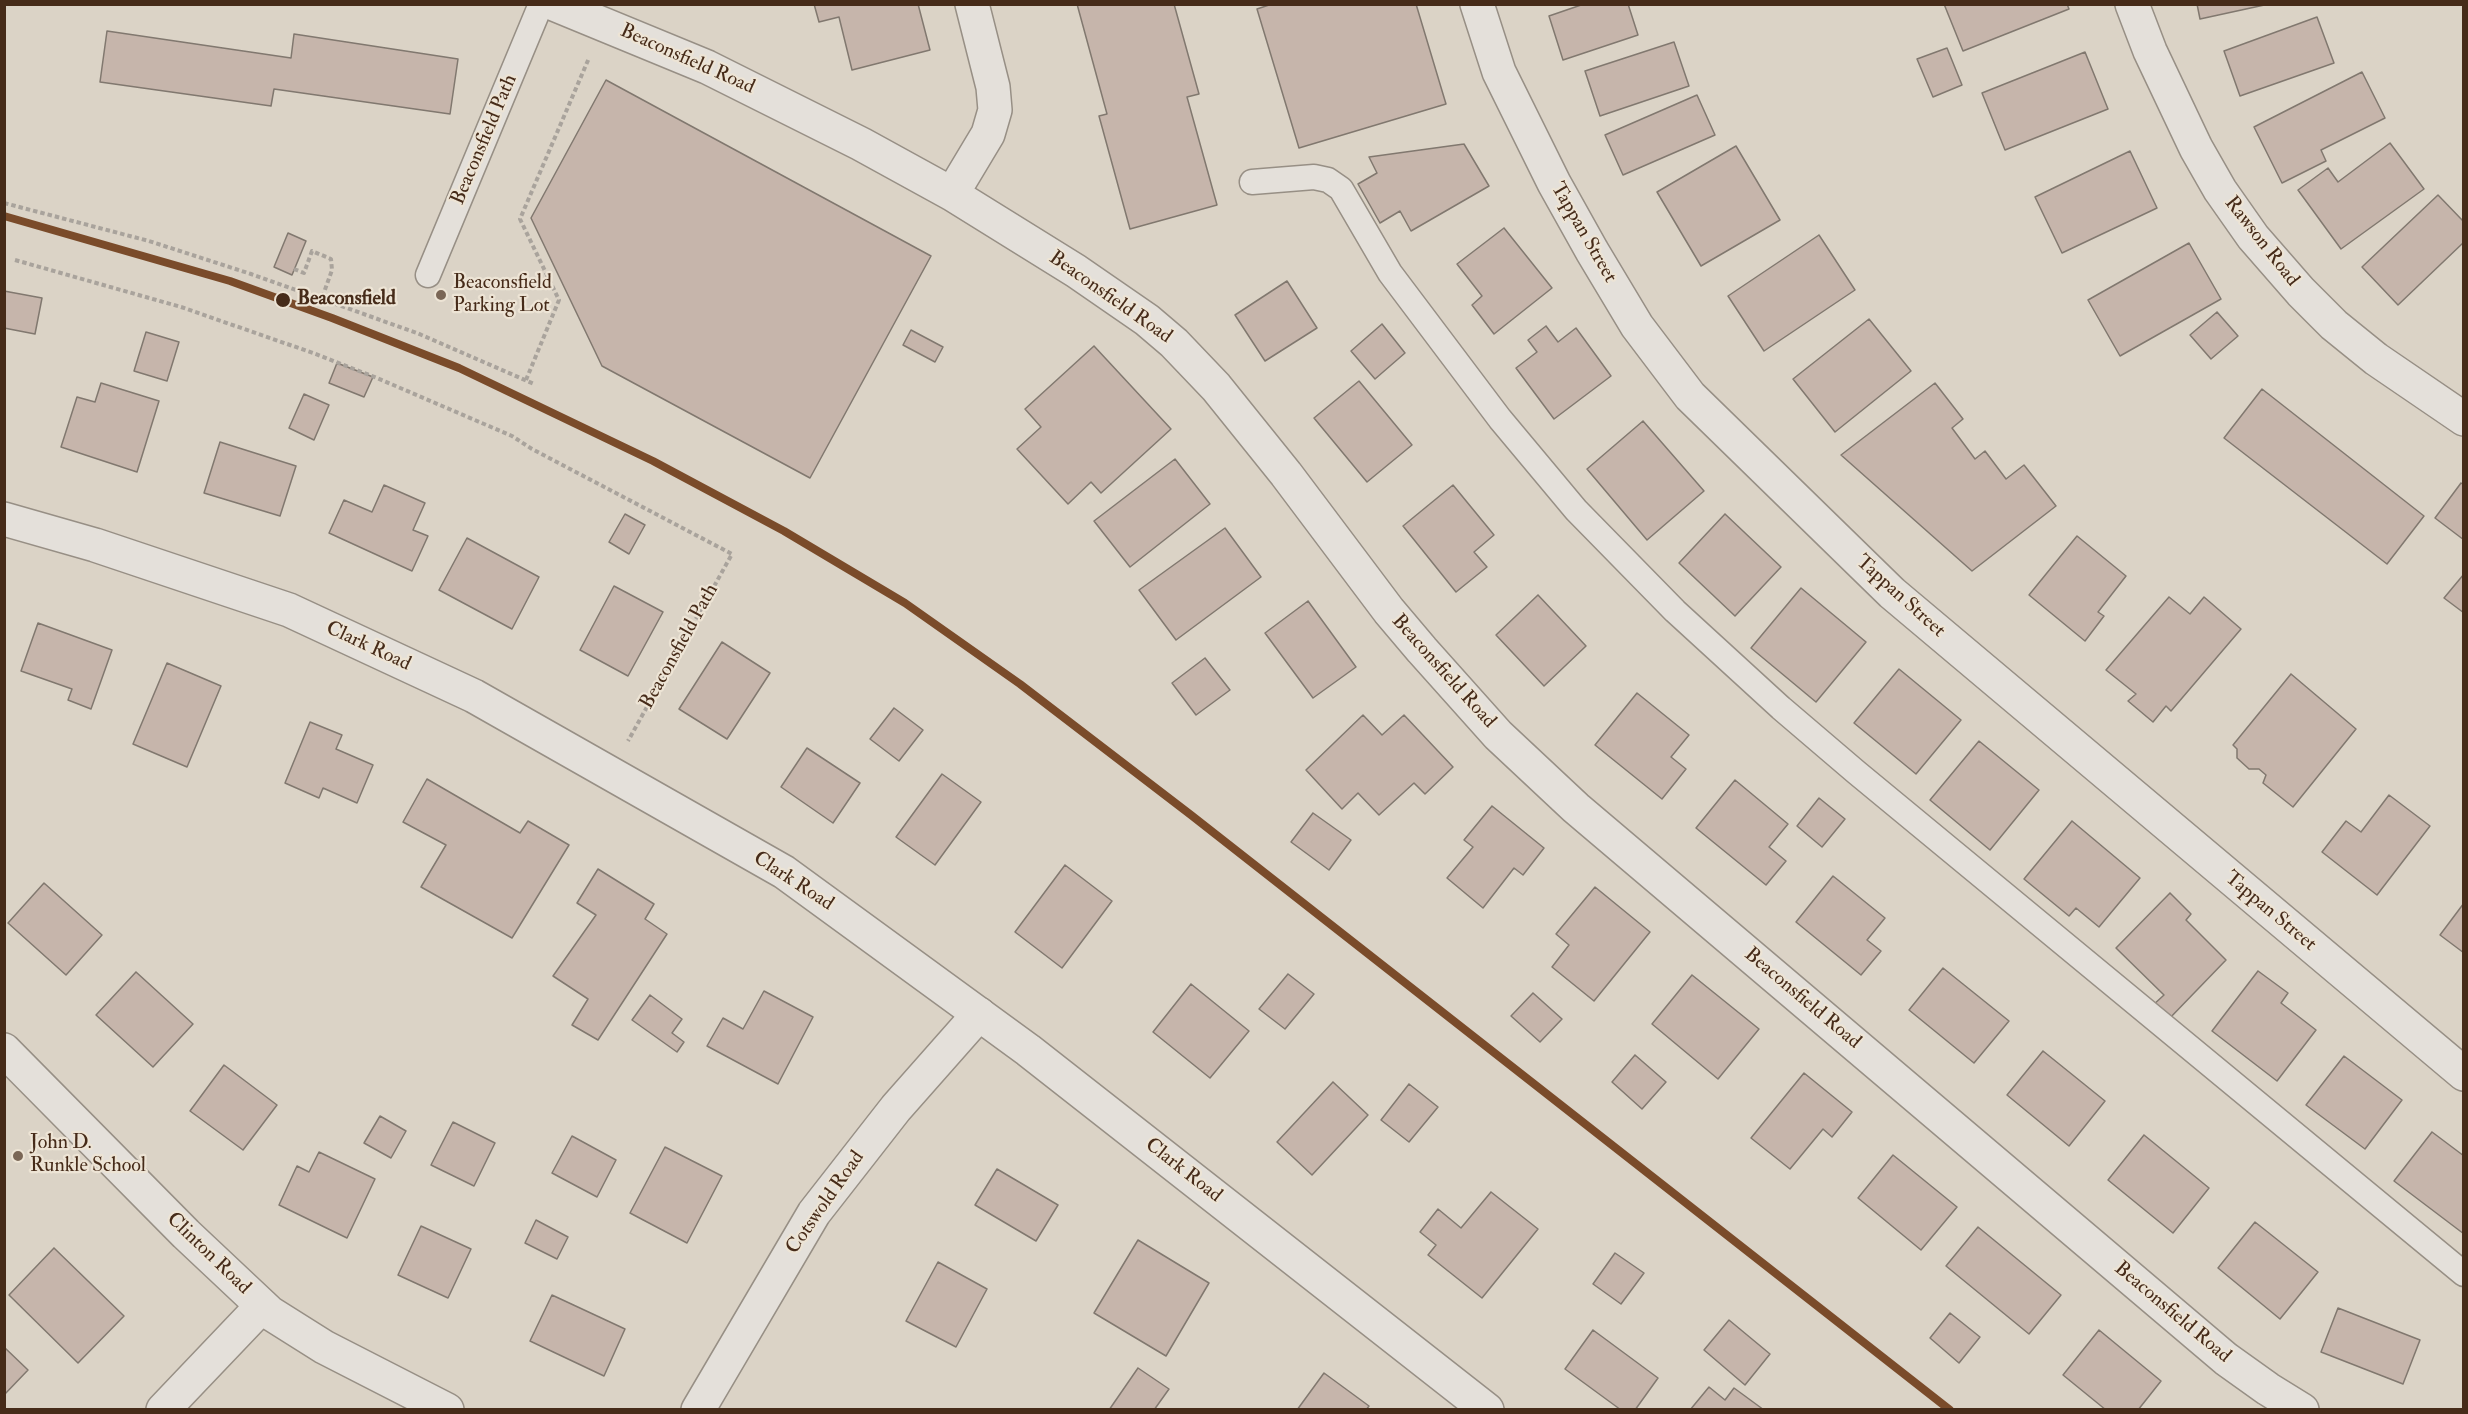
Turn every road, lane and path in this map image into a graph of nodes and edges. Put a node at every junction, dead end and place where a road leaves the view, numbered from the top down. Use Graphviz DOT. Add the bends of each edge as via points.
graph roads {
  1 [pos="541,4"];
  2 [pos="554,4"];
  3 [pos="972,4"];
  4 [pos="1477,4"];
  5 [pos="2132,4"];
  6 [pos="591,51"];
  7 [pos="1252,182"];
  8 [pos="951,194"];
  9 [pos="4,203"];
  10 [pos="15,260"];
  11 [pos="294,269"];
  12 [pos="428,275"];
  13 [pos="322,298"];
  14 [pos="526,380"];
  15 [pos="534,384"];
  16 [pos="2463,419"];
  17 [pos="4,519"];
  18 [pos="628,741"];
  19 [pos="979,1014"];
  20 [pos="4,1050"];
  21 [pos="2463,1074"];
  22 [pos="2463,1274"];
  23 [pos="262,1306"];
  24 [pos="163,1410"];
  25 [pos="447,1410"];
  26 [pos="698,1410"];
  27 [pos="1487,1410"];
  28 [pos="2302,1410"];
  1 -- 12 [label="lane, Beaconsfield Path"];
  2 -- 8 [label="street, Beaconsfield Road" via="648,41 759,92"];
  3 -- 8 [label="street" via="995,110 988,134"];
  4 -- 21 [label="street, Tappan Street" via="1499,72 1554,183 1637,326 1690,396 1892,593"];
  5 -- 16 [label="street, Rawson Road" via="2196,148 2253,237 2334,325"];
  6 -- 14 [label="path" via="520,219 559,300"];
  7 -- 22 [label="lane" via="1314,177 1341,189 1390,273 1500,419 1576,510 1667,604 1848,766"];
  8 -- 28 [label="street, Beaconsfield Road" via="1117,298 1191,360 1250,429 1409,635 1498,735 1576,808 2226,1359"];
  9 -- 13 [label="path" via="149,241"];
  10 -- 18 [label="path, Beaconsfield Path" via="181,307 377,378 512,436 732,554"];
  11 -- 13 [label="path" via="304,273 312,251 331,259 333,267"];
  13 -- 14 [label="path"];
  14 -- 15 [label="path"];
  17 -- 19 [label="street, Clark Road" via="289,610 474,696 784,872"];
  19 -- 26 [label="street, Cotswold Road" via="896,1108 814,1213"];
  19 -- 27 [label="street, Clark Road"];
  20 -- 23 [label="street, Clinton Road"];
  23 -- 24 [label="street"];
  23 -- 25 [label="street, Clinton Road" via="324,1347"];
}
